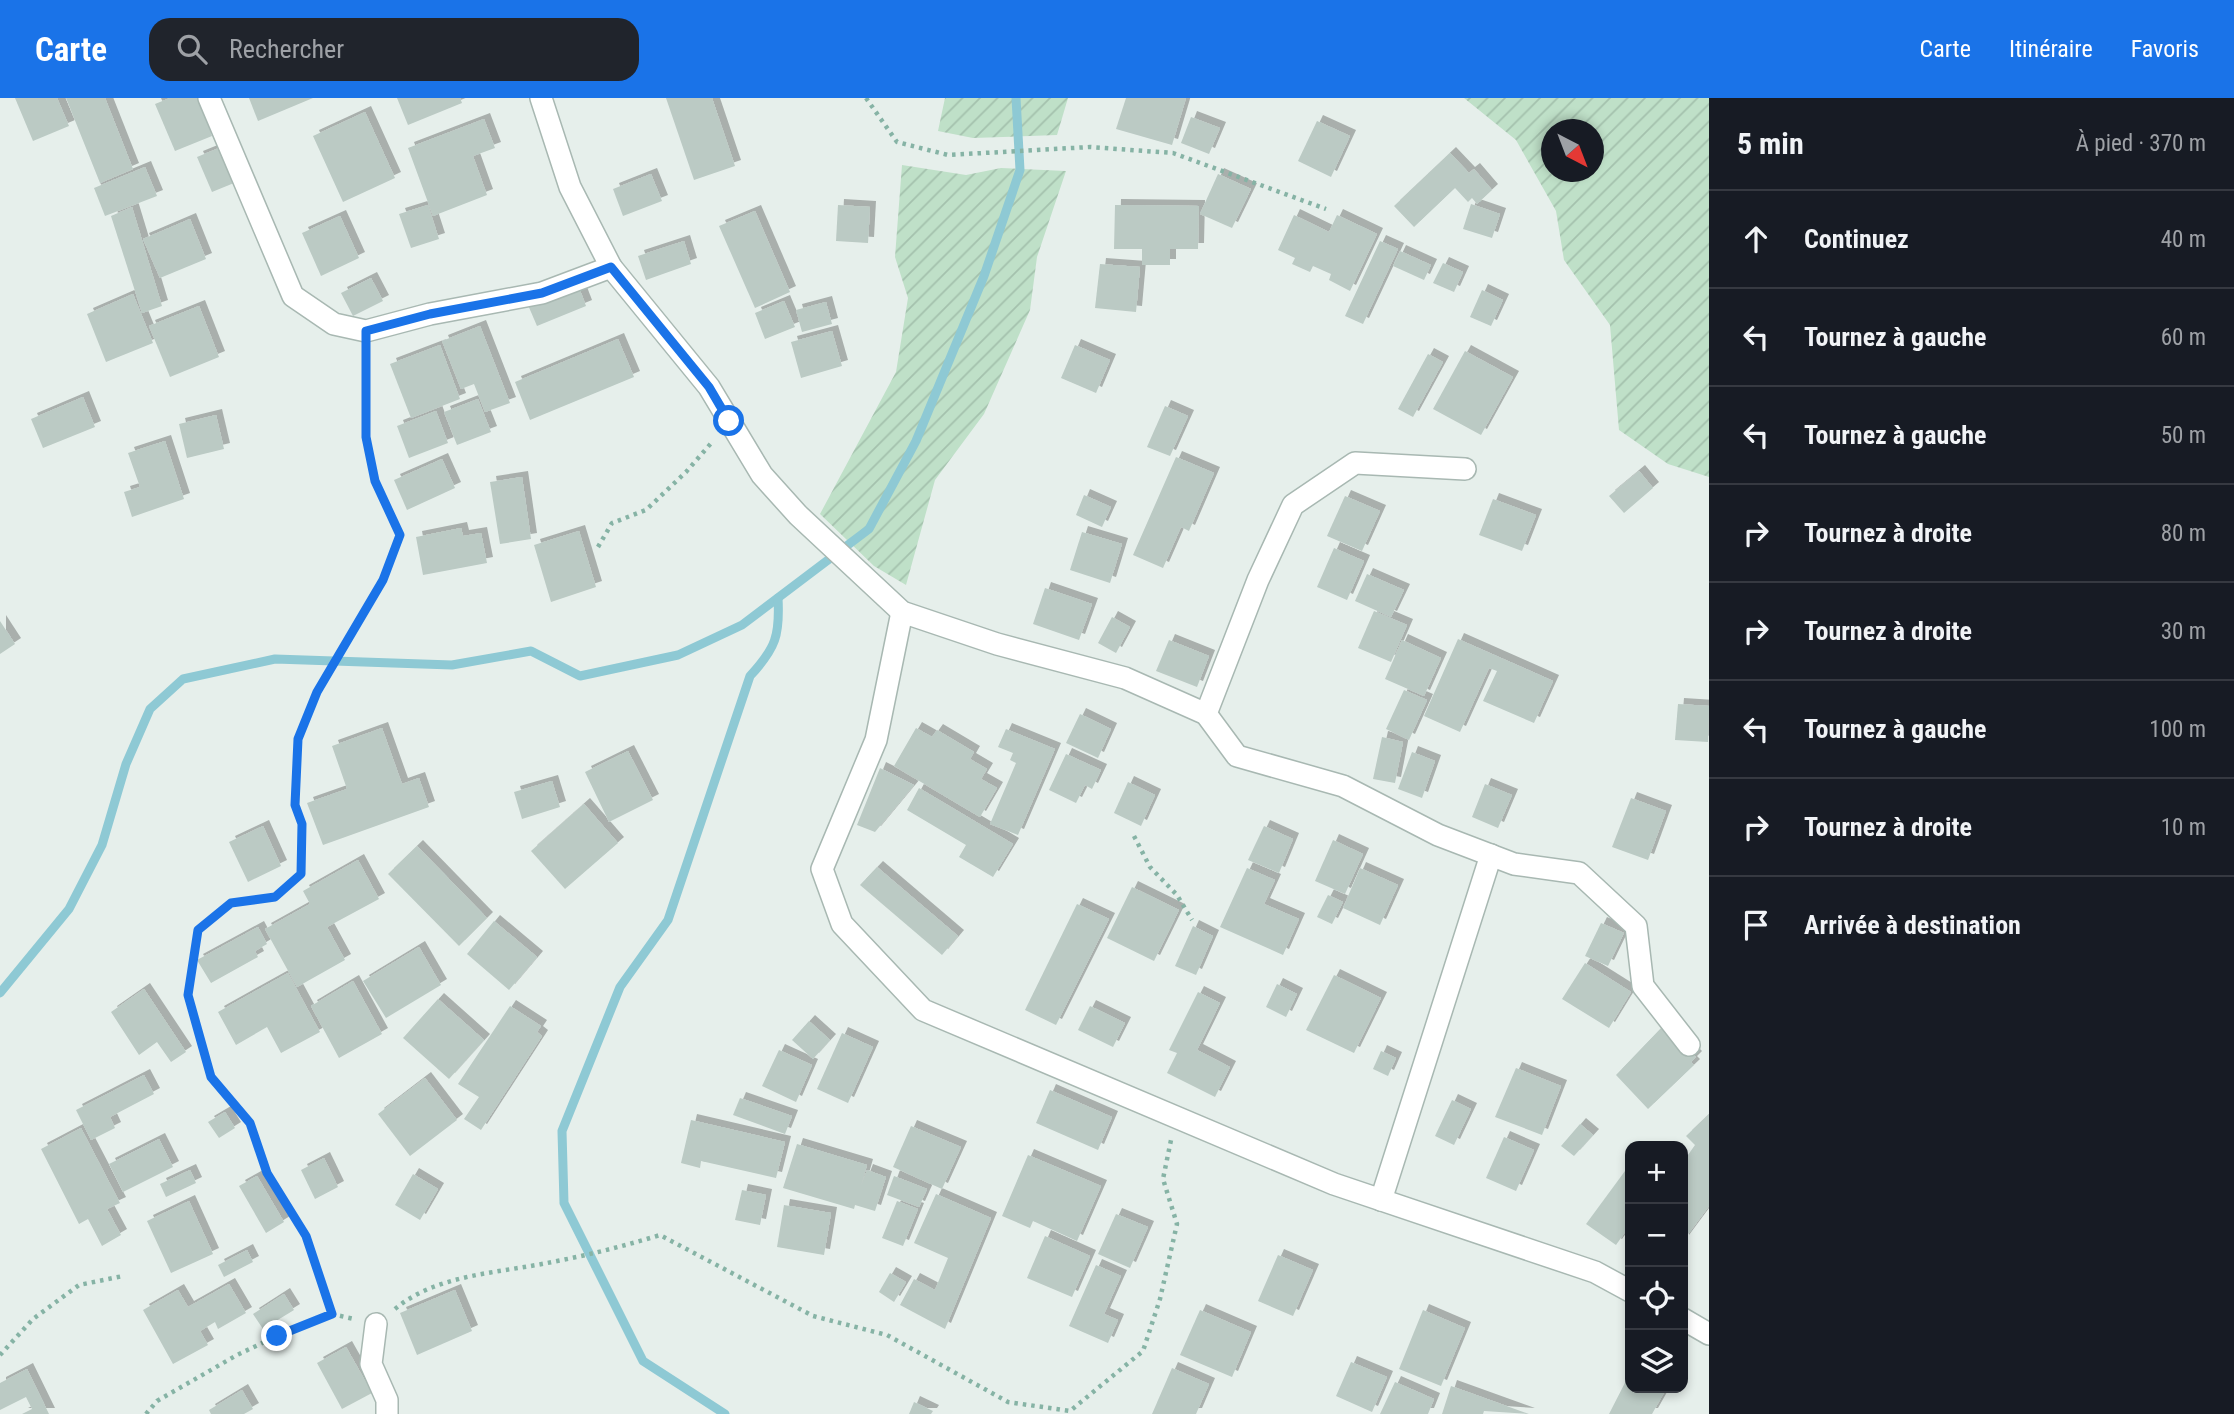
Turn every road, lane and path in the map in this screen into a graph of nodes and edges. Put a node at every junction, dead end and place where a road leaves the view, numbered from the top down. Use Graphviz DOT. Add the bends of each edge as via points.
graph roads {
  1 [pos="209,98"];
  2 [pos="541,98"];
  3 [pos="866,98"];
  4 [pos="1326,209"];
  5 [pos="611,267"];
  6 [pos="366,331"];
  7 [pos="729,421"];
  8 [pos="1465,469"];
  9 [pos="598,547"];
  10 [pos="902,612"];
  11 [pos="1206,714"];
  12 [pos="1133,836"];
  13 [pos="1491,855"];
  14 [pos="1192,920"];
  15 [pos="1689,1045"];
  16 [pos="1176,1115"];
  17 [pos="1381,1200"];
  18 [pos="123,1276"];
  19 [pos="1625,1288"];
  20 [pos="332,1314"];
  21 [pos="1688,1323"];
  22 [pos="376,1324"];
  23 [pos="1709,1334"];
  24 [pos="0,1354"];
  25 [pos="146,1414"];
  26 [pos="387,1414"];
  1 -- 6 [label="street" via="293,296 334,324"];
  2 -- 5 [label="street" via="570,187"];
  3 -- 4 [label="path" via="897,142 948,155 1090,147 1173,153"];
  5 -- 6 [label="street" via="542,293"];
  5 -- 7 [label="street" via="709,387"];
  6 -- 20 [label="path" via="366,437 375,481 400,535 383,580 317,692 298,739 295,805 302,824 301,874 275,897 231,903 198,930 188,995 211,1077 250,1123 267,1173 306,1236"];
  7 -- 9 [label="path" via="646,510 612,523"];
  7 -- 10 [label="street" via="762,474 789,505"];
  8 -- 11 [label="street" via="1355,463 1293,505"];
  10 -- 11 [label="street" via="997,645 1125,678"];
  10 -- 16 [label="street" via="876,740 822,869 842,924 923,1010"];
  11 -- 13 [label="street" via="1237,755 1343,786 1438,835"];
  12 -- 14 [label="path" via="1150,867 1177,895"];
  13 -- 15 [label="street" via="1514,864 1579,873 1636,926 1643,986"];
  13 -- 17 [label="street"];
  16 -- 17 [label="street"];
  16 -- 22 [label="path" via="1163,1179 1177,1224 1143,1351 1070,1411 1008,1402 887,1335 813,1316 660,1235 602,1253 458,1279 412,1294"];
  17 -- 19 [label="street" via="1595,1272"];
  18 -- 24 [label="path" via="79,1285 33,1319"];
  20 -- 22 [label="path"];
  20 -- 25 [label="path" via="237,1355 157,1401"];
  21 -- 23 [label="street"];
  22 -- 26 [label="street" via="371,1364 387,1400"];
}
